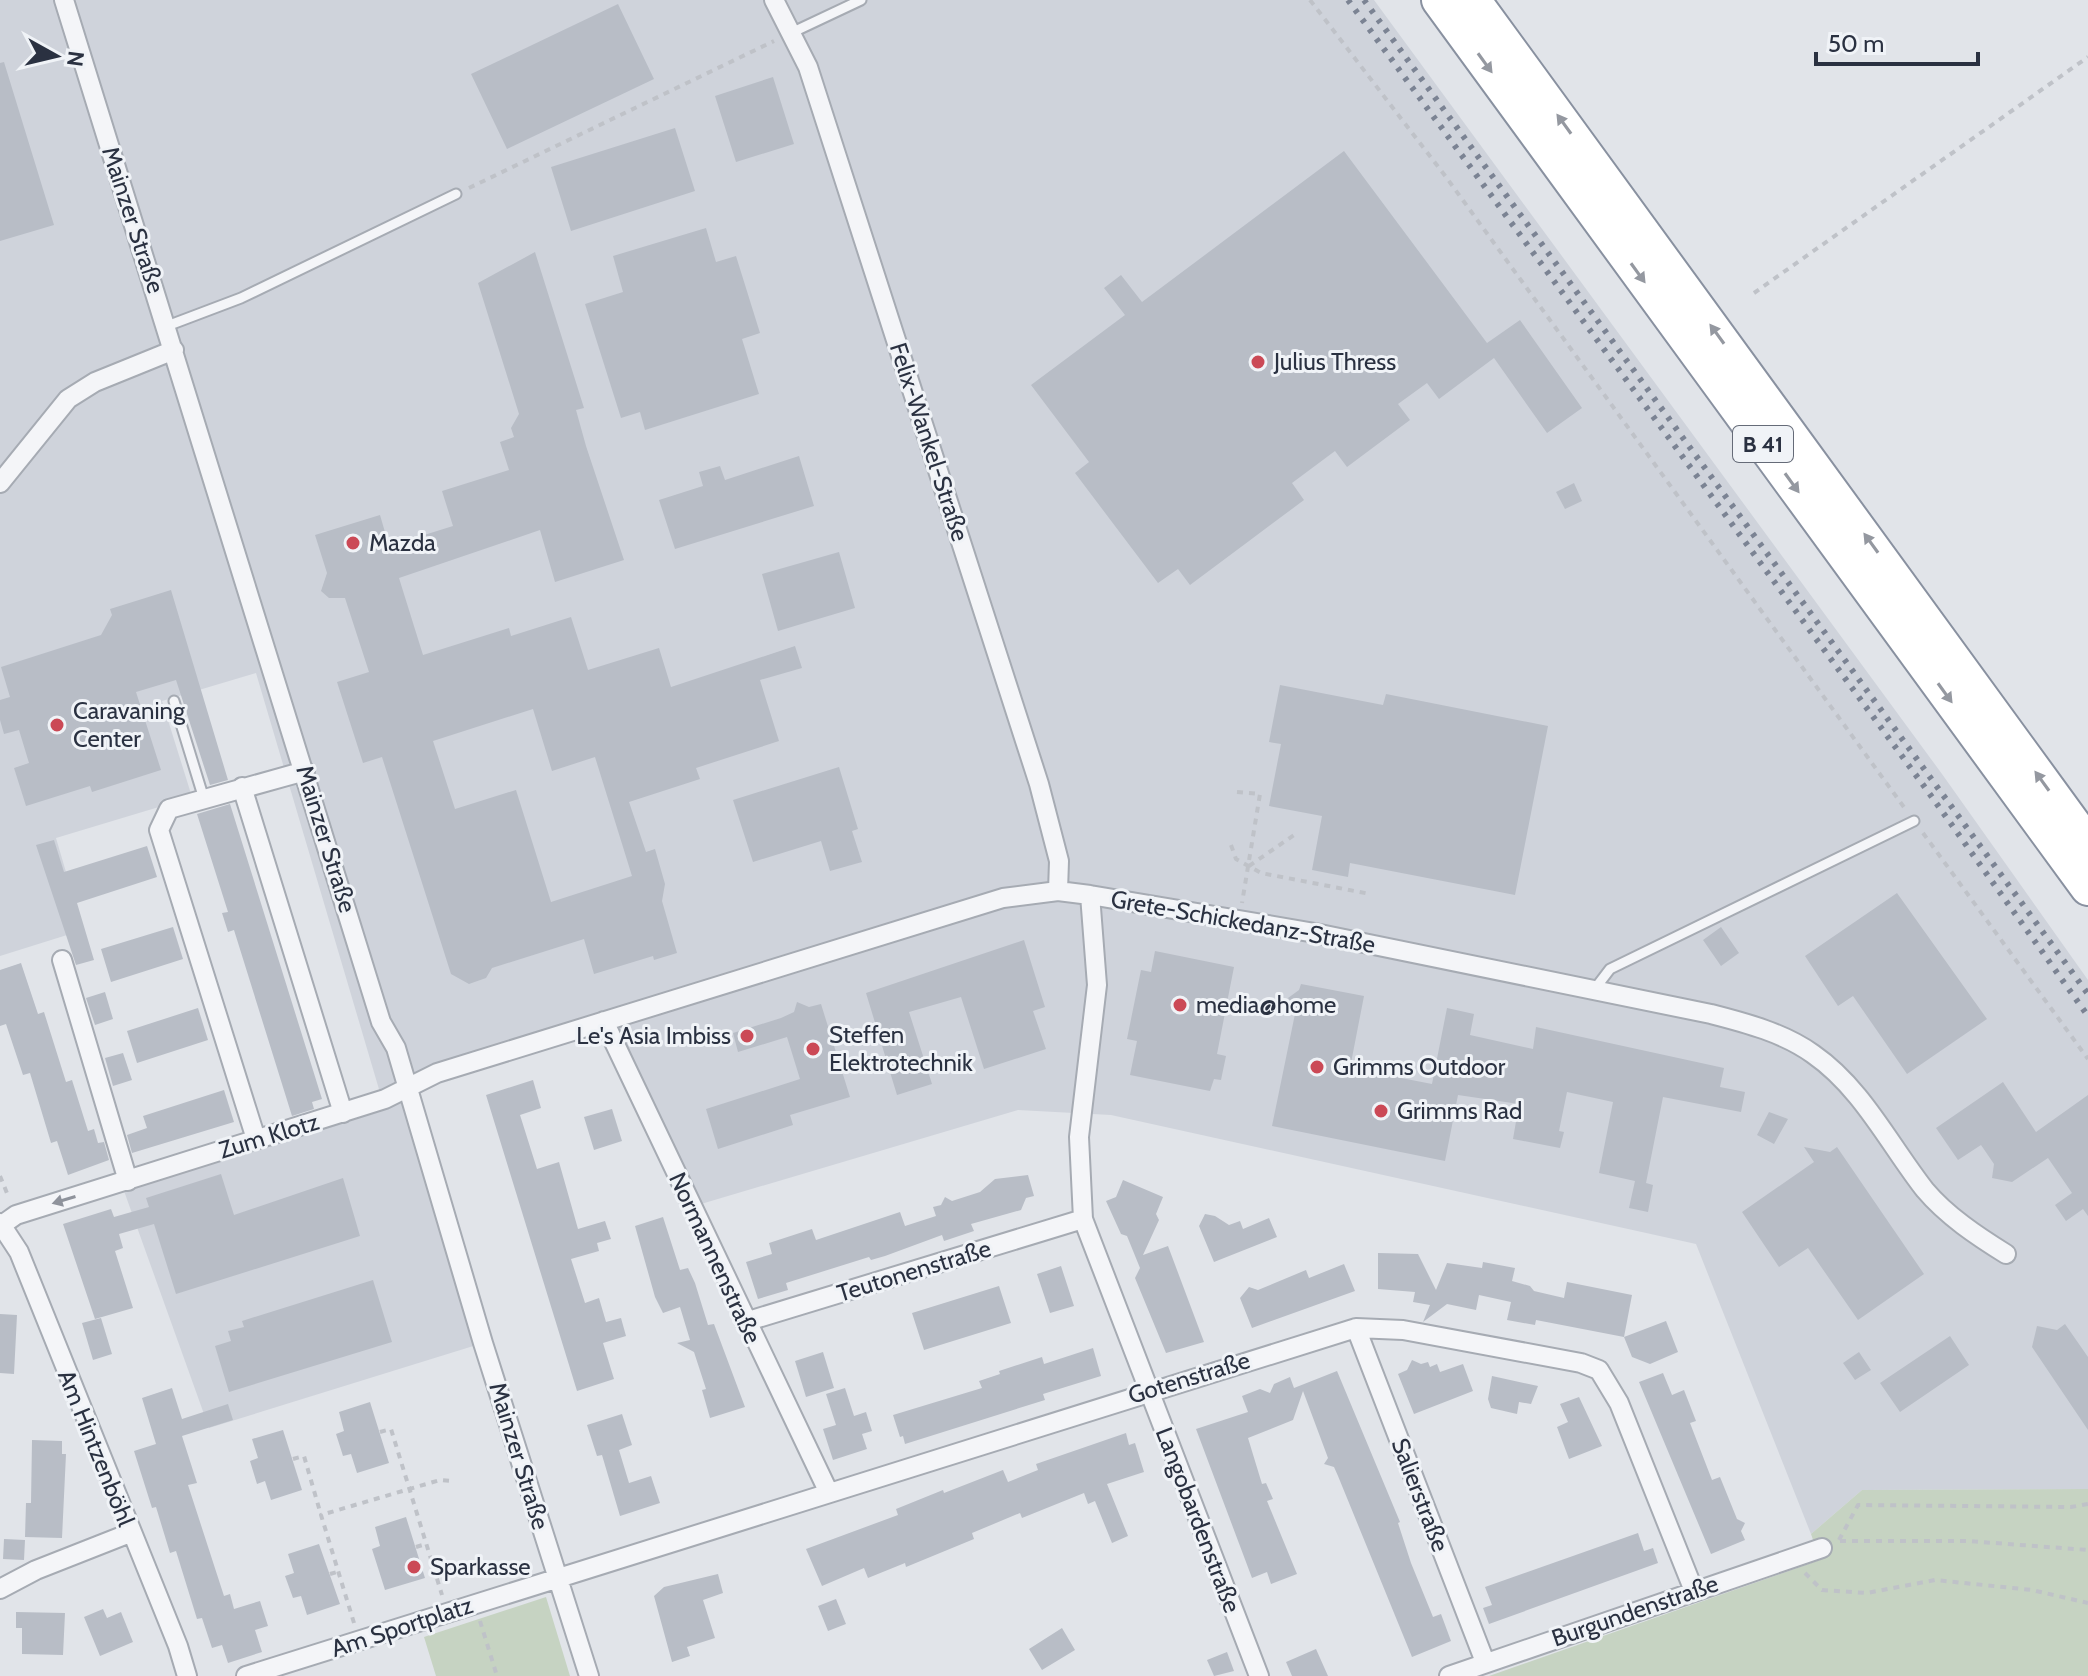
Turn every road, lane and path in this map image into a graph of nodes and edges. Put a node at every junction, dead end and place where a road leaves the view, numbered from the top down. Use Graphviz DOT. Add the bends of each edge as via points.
graph roads {
  1 [pos="64,0"];
  2 [pos="774,0"];
  3 [pos="861,0"];
  4 [pos="1310,0"];
  5 [pos="1439,0"];
  6 [pos="1473,0"];
  7 [pos="791,33"];
  8 [pos="2088,57"];
  9 [pos="456,194"];
  10 [pos="1754,293"];
  11 [pos="167,326"];
  12 [pos="174,350"];
  13 [pos="0,483"];
  14 [pos="174,701"];
  15 [pos="305,771"];
  16 [pos="242,787"];
  17 [pos="1237,792"];
  18 [pos="204,799"];
  19 [pos="1914,821"];
  20 [pos="1297,833"];
  21 [pos="2088,844"];
  22 [pos="1231,845"];
  23 [pos="1249,866"];
  24 [pos="2088,888"];
  25 [pos="1058,891"];
  26 [pos="1370,894"];
  27 [pos="1090,895"];
  28 [pos="1239,921"];
  29 [pos="62,960"];
  30 [pos="1594,990"];
  31 [pos="604,1021"];
  32 [pos="2088,1059"];
  33 [pos="408,1086"];
  34 [pos="343,1113"];
  35 [pos="256,1139"];
  36 [pos="128,1181"];
  37 [pos="1083,1219"];
  38 [pos="1,1224"];
  39 [pos="2006,1254"];
  40 [pos="745,1322"];
  41 [pos="1356,1328"];
  42 [pos="1147,1391"];
  43 [pos="380,1432"];
  44 [pos="293,1459"];
  45 [pos="452,1481"];
  46 [pos="409,1489"];
  47 [pos="829,1493"];
  48 [pos="2088,1504"];
  49 [pos="321,1515"];
  50 [pos="130,1533"];
  51 [pos="426,1544"];
  52 [pos="1830,1545"];
  53 [pos="416,1547"];
  54 [pos="2088,1550"];
  55 [pos="1792,1559"];
  56 [pos="337,1572"];
  57 [pos="330,1574"];
  58 [pos="557,1578"];
  59 [pos="0,1589"];
  60 [pos="1694,1591"];
  61 [pos="2088,1603"];
  62 [pos="475,1604"];
  63 [pos="448,1613"];
  64 [pos="360,1640"];
  65 [pos="1485,1662"];
  66 [pos="187,1676"];
  67 [pos="246,1676"];
  68 [pos="497,1676"];
  69 [pos="589,1676"];
  70 [pos="1259,1676"];
  71 [pos="1449,1676"];
  1 -- 11 [label="street, Mainzer Straße"];
  2 -- 7 [label="street, Felix-Wankel-Straße"];
  3 -- 7 [label="lane"];
  4 -- 19 [label="path" via="1446,177"];
  5 -- 24 [label="highway, B 41, one-way"];
  21 -- 6 [label="highway, B 41, one-way"];
  7 -- 9 [label="path"];
  7 -- 25 [label="street, Felix-Wankel-Straße" via="808,67 1039,784 1059,861"];
  8 -- 10 [label="path"];
  9 -- 11 [label="lane" via="241,298"];
  11 -- 12 [label="street, Mainzer Straße"];
  12 -- 13 [label="street" via="68,399"];
  12 -- 15 [label="street, Mainzer Straße"];
  14 -- 18 [label="lane"];
  15 -- 16 [label="street"];
  15 -- 33 [label="street, Mainzer Straße" via="381,1022"];
  16 -- 18 [label="street"];
  16 -- 34 [label="street"];
  17 -- 23 [label="path" via="1260,794"];
  18 -- 35 [label="street" via="169,809 159,830"];
  19 -- 30 [label="lane" via="1610,969"];
  19 -- 32 [label="path"];
  20 -- 23 [label="path"];
  22 -- 23 [label="path" via="1236,859"];
  23 -- 26 [label="path" via="1261,873"];
  23 -- 28 [label="path"];
  25 -- 27 [label="street, Grete-Schickedanz-Straße"];
  25 -- 31 [label="street, Grete-Schickedanz-Straße" via="1003,898"];
  27 -- 28 [label="street, Grete-Schickedanz-Straße"];
  27 -- 37 [label="street, Langobardenstraße" via="1097,985 1079,1137"];
  28 -- 30 [label="street, Grete-Schickedanz-Straße"];
  29 -- 36 [label="street"];
  30 -- 39 [label="street, Grete-Schickedanz-Straße" via="1743,1022 1813,1053 1858,1097 1939,1205"];
  31 -- 33 [label="street, Grete-Schickedanz-Straße"];
  31 -- 40 [label="street, Normannenstraße"];
  33 -- 34 [label="street, Zum Klotz"];
  33 -- 58 [label="street, Mainzer Straße"];
  34 -- 35 [label="street, Zum Klotz"];
  35 -- 36 [label="street, Zum Klotz"];
  36 -- 38 [label="street, Zum Klotz, one-way"];
  37 -- 40 [label="street, Teutonenstraße"];
  37 -- 42 [label="street, Langobardenstraße"];
  38 -- 50 [label="street, Am Hintzenböhl" via="19,1252"];
  40 -- 47 [label="street, Normannenstraße"];
  41 -- 42 [label="street, Gotenstraße"];
  41 -- 60 [label="street, Gotenstraße" via="1403,1330 1599,1370 1619,1403"];
  41 -- 65 [label="street, Salierstraße"];
  42 -- 47 [label="street, Gotenstraße"];
  42 -- 70 [label="street, Langobardenstraße"];
  43 -- 46 [label="path" via="391,1429"];
  44 -- 49 [label="path" via="304,1456"];
  45 -- 46 [label="path"];
  46 -- 49 [label="path"];
  46 -- 51 [label="path"];
  47 -- 58 [label="street, Gotenstraße"];
  48 -- 52 [label="path" via="1858,1505"];
  49 -- 56 [label="path"];
  50 -- 59 [label="street"];
  50 -- 66 [label="street, Am Hintzenböhl"];
  51 -- 53 [label="path"];
  51 -- 63 [label="path"];
  52 -- 54 [label="path" via="1968,1541"];
  52 -- 55 [label="street, Burgundenstraße"];
  55 -- 60 [label="street, Burgundenstraße"];
  55 -- 61 [label="path" via="1822,1590 1867,1593 1935,1580 2032,1590"];
  56 -- 57 [label="path"];
  56 -- 64 [label="path"];
  58 -- 62 [label="street, Am Sportplatz"];
  58 -- 69 [label="street, Mainzer Straße"];
  60 -- 65 [label="street, Burgundenstraße"];
  62 -- 63 [label="street, Am Sportplatz"];
  62 -- 68 [label="path"];
  63 -- 64 [label="street, Am Sportplatz"];
  64 -- 67 [label="street, Am Sportplatz"];
  65 -- 71 [label="street, Burgundenstraße"];
}
